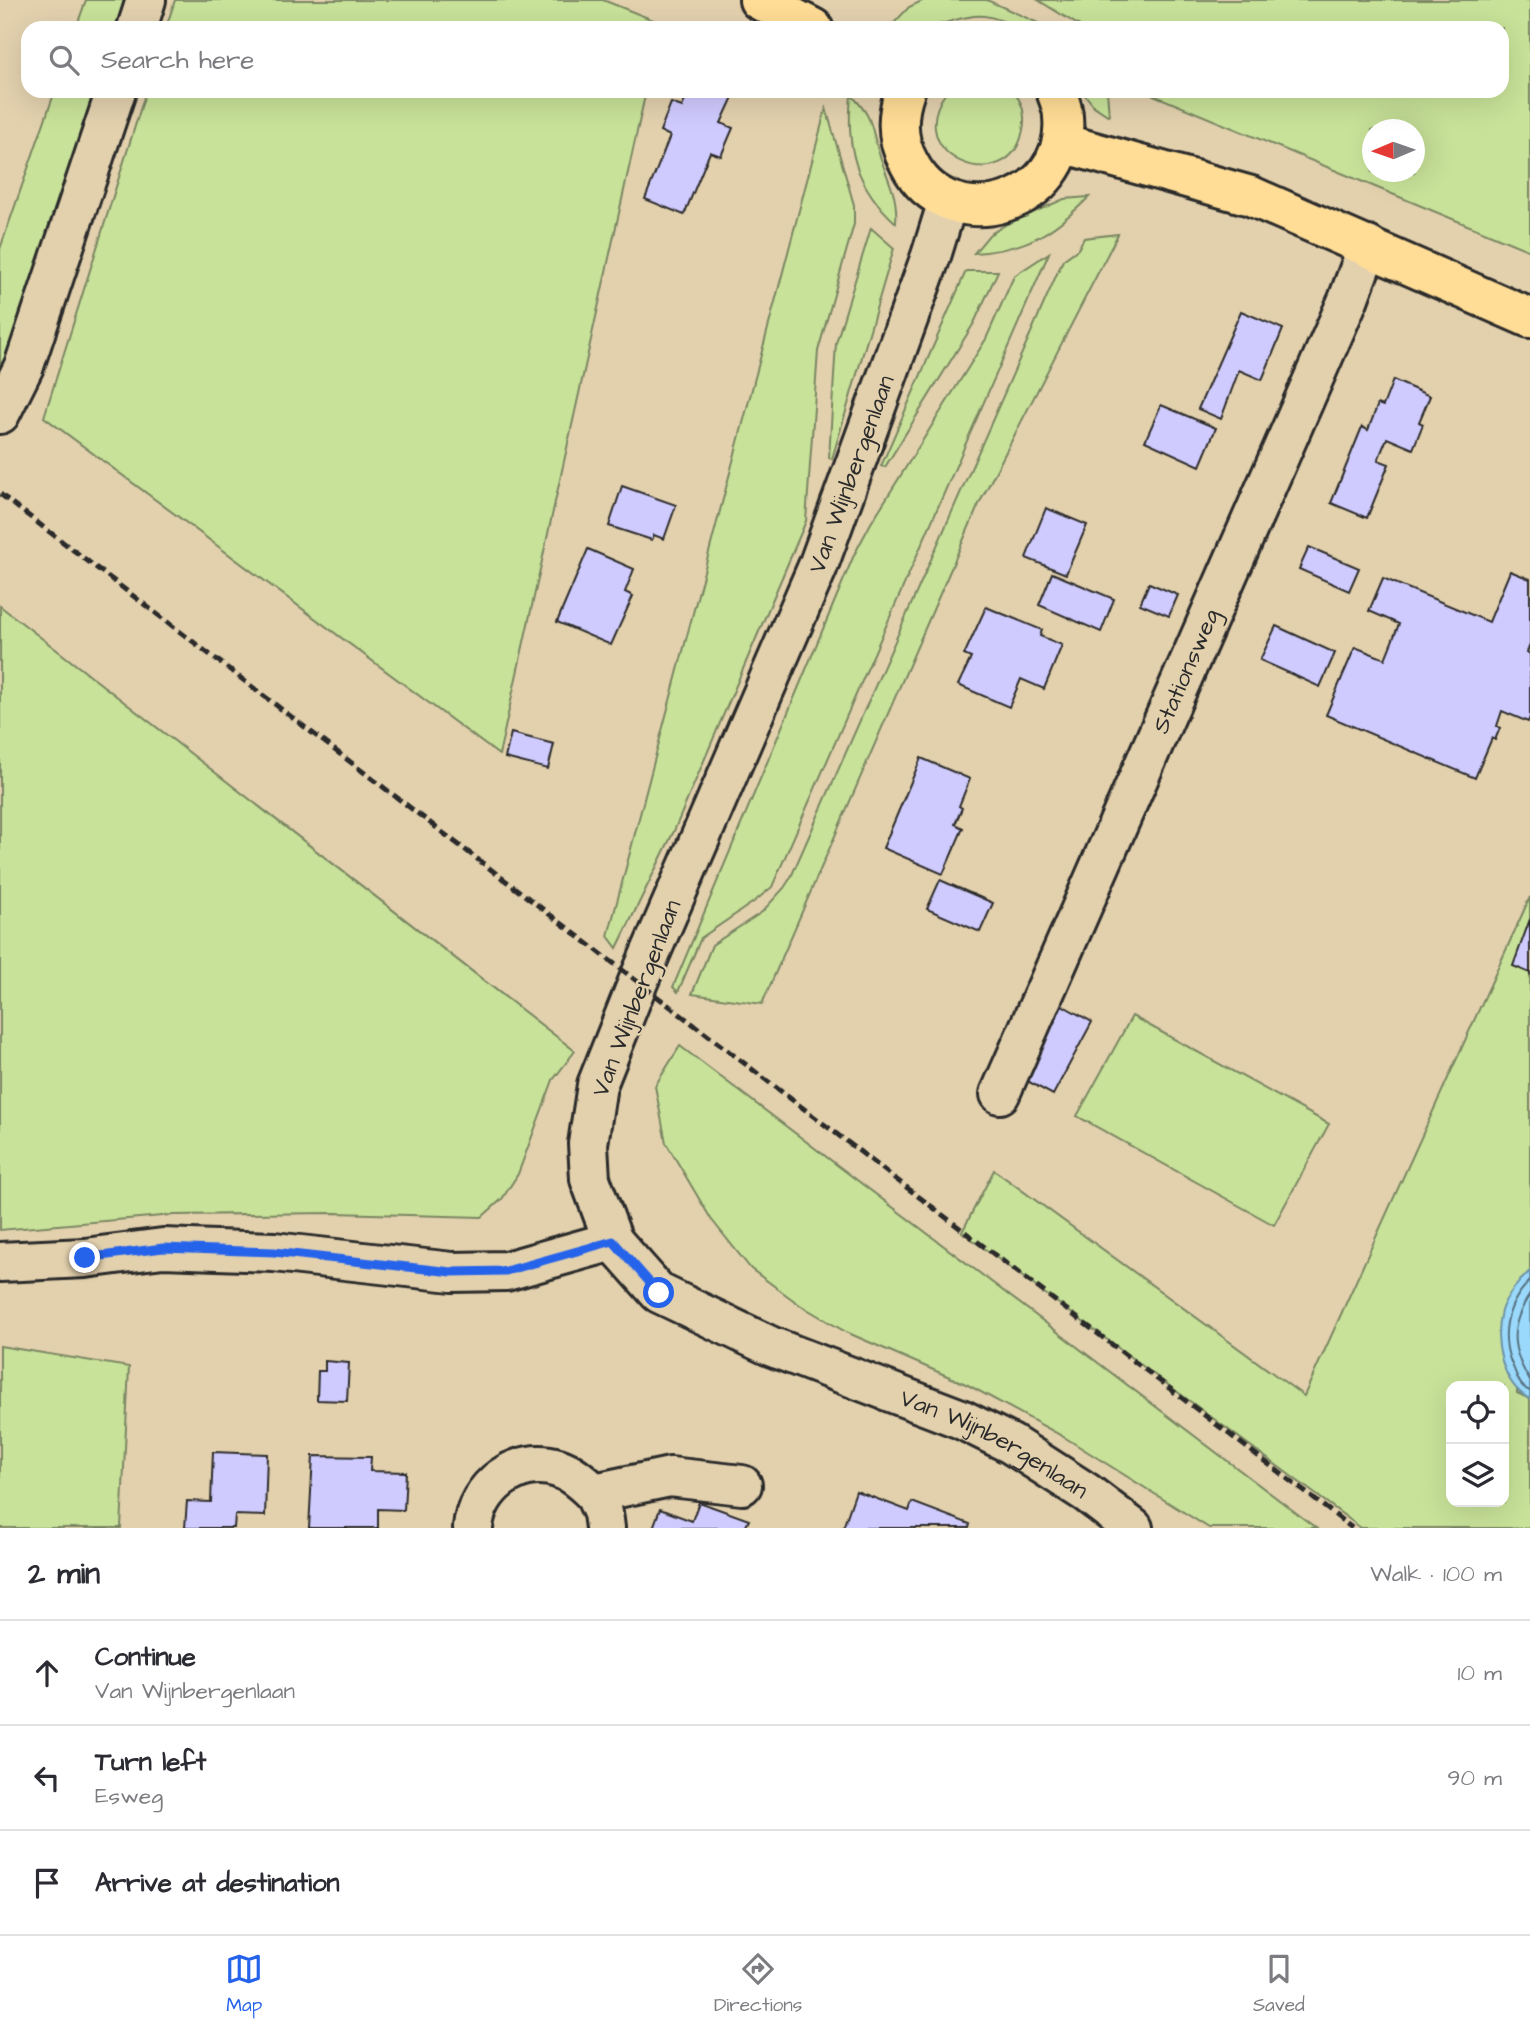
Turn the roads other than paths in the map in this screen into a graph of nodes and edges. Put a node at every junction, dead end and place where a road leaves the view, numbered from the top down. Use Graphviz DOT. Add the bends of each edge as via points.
graph roads {
  1 [pos="146,0"];
  2 [pos="760,0"];
  3 [pos="139,21"];
  4 [pos="800,21"];
  5 [pos="114,98"];
  6 [pos="902,98"];
  7 [pos="1058,98"];
  8 [pos="1062,143"];
  9 [pos="948,201"];
  10 [pos="1368,246"];
  11 [pos="1530,318"];
  12 [pos="0,414"];
  13 [pos="1000,1094"];
  14 [pos="613,1241"];
  15 [pos="0,1262"];
  16 [pos="742,1485"];
  17 [pos="599,1511"];
  18 [pos="473,1528"];
  19 [pos="1133,1528"];
  1 -- 3 [label="street"];
  2 -- 4 [label="main road"];
  5 -- 12 [label="street" via="24,366"];
  6 -- 9 [label="main road" via="898,128 902,151 928,189"];
  7 -- 8 [label="main road"];
  8 -- 9 [label="main road" via="1038,184 1018,198 995,206 971,207"];
  8 -- 10 [label="main road" via="1251,196"];
  9 -- 14 [label="street, Van Wijnbergenlaan" via="818,566 597,1085 588,1144 590,1179"];
  10 -- 11 [label="main road"];
  10 -- 13 [label="street, Stationsweg"];
  14 -- 15 [label="street" via="506,1271 452,1272 274,1252 163,1248"];
  14 -- 19 [label="street, Van Wijnbergenlaan" via="659,1293 770,1346 961,1419 1012,1444"];
  16 -- 17 [label="street" via="670,1477"];
  17 -- 18 [label="street" via="578,1478 558,1468 536,1465 496,1481 481,1497"];
}
